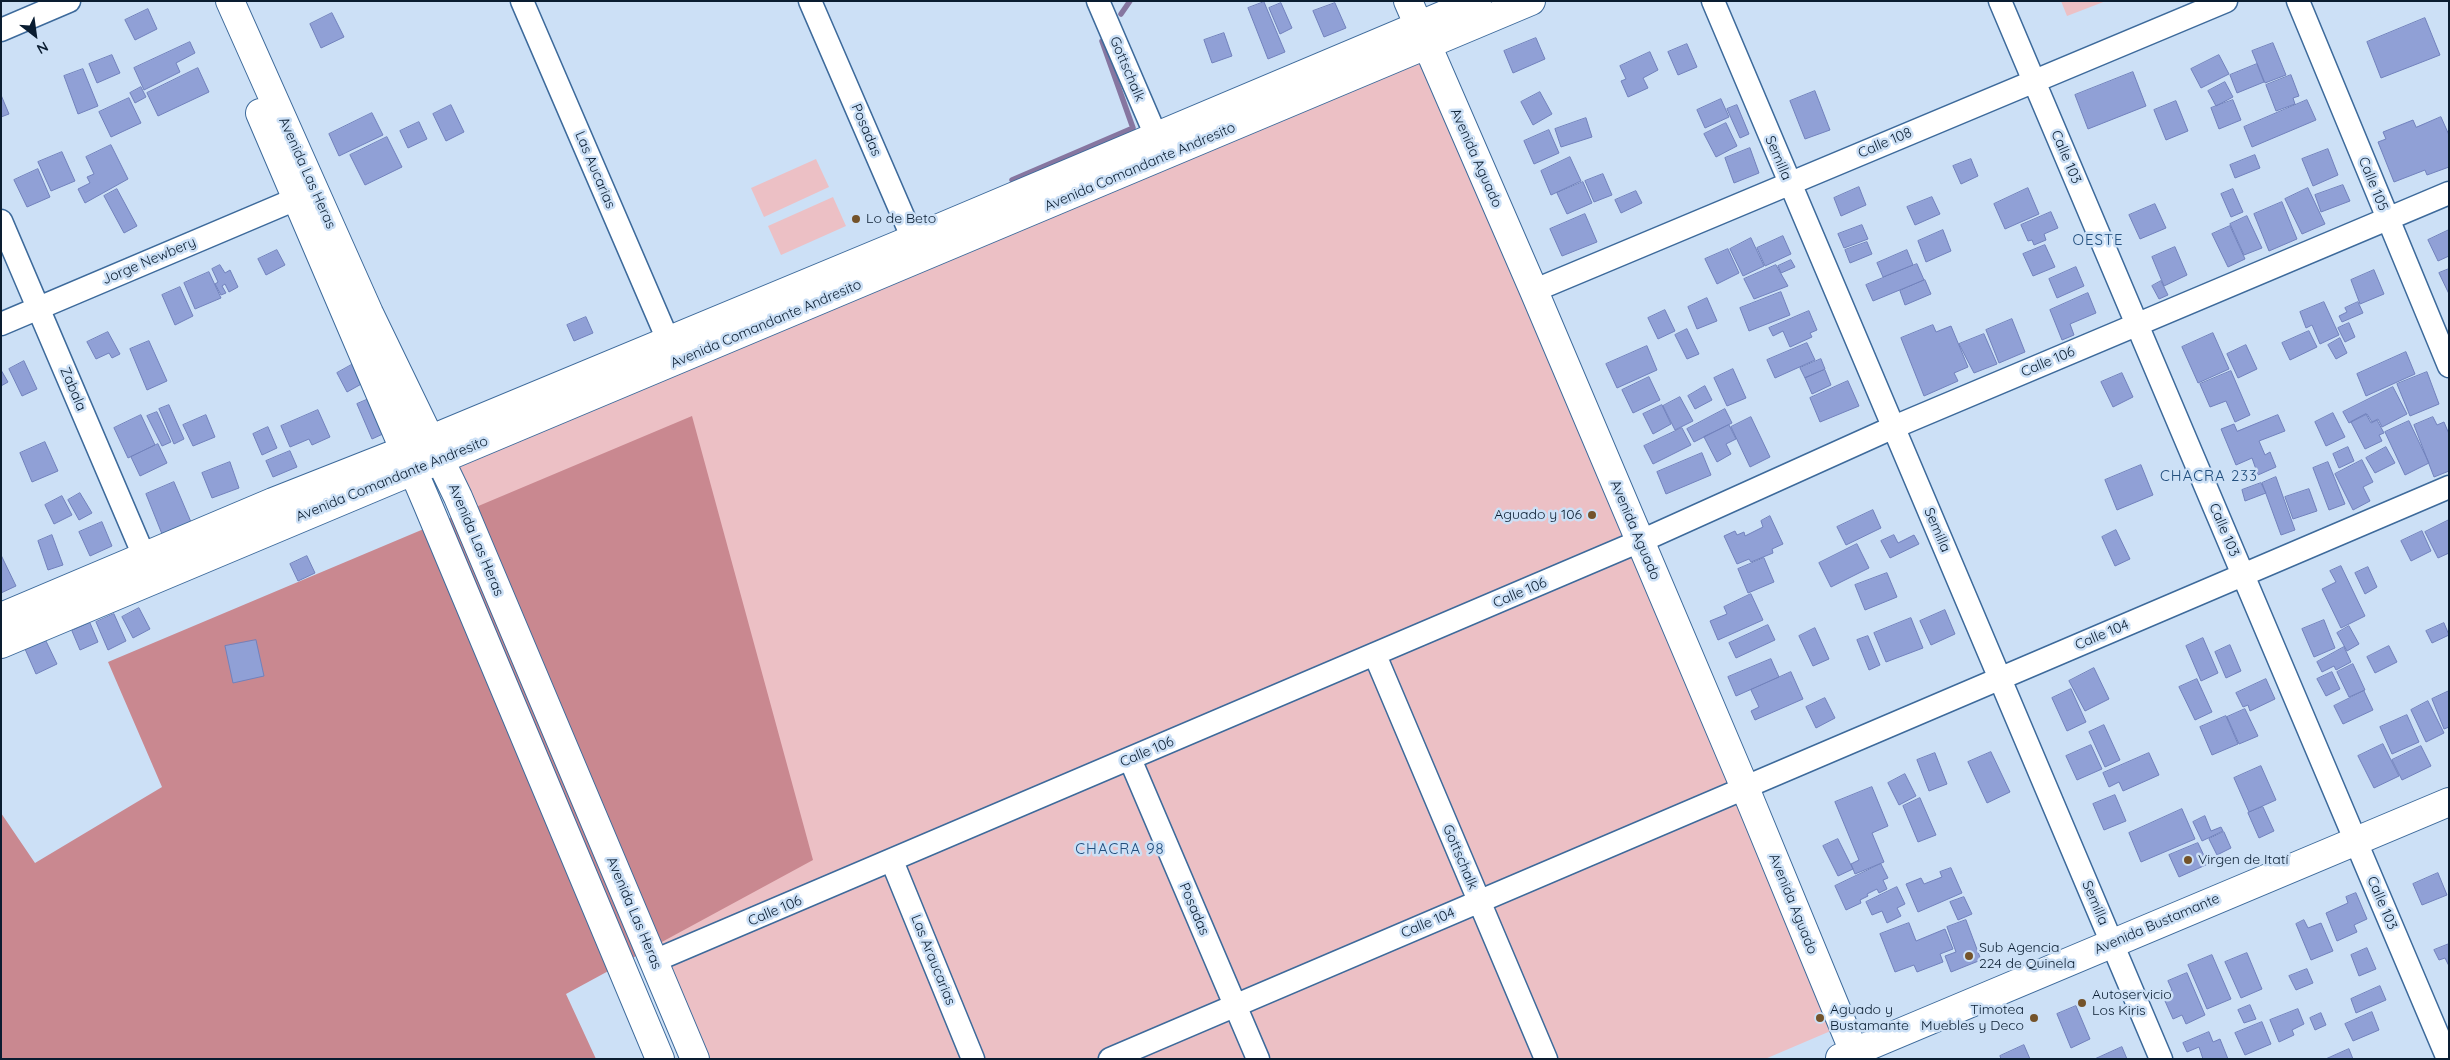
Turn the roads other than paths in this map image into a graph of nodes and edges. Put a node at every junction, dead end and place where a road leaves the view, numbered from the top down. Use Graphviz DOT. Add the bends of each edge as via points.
graph roads {
  1 [pos="69,1"];
  2 [pos="213,1"];
  3 [pos="230,1"];
  4 [pos="522,1"];
  5 [pos="810,1"];
  6 [pos="1098,1"];
  7 [pos="1408,1"];
  8 [pos="1477,1"];
  9 [pos="1531,1"];
  10 [pos="1713,1"];
  11 [pos="2000,1"];
  12 [pos="2226,1"];
  13 [pos="2298,1"];
  14 [pos="1429,26"];
  15 [pos="1,30"];
  16 [pos="2033,80"];
  17 [pos="1156,136"];
  18 [pos="1789,184"];
  19 [pos="2449,193"];
  20 [pos="296,199"];
  21 [pos="2388,219"];
  22 [pos="1,221"];
  23 [pos="917,249"];
  24 [pos="1545,286"];
  25 [pos="38,308"];
  26 [pos="1,324"];
  27 [pos="2137,324"];
  28 [pos="668,340"];
  29 [pos="2449,366"];
  30 [pos="1894,427"];
  31 [pos="435,450"];
  32 [pos="409,460"];
  33 [pos="2449,487"];
  34 [pos="1646,539"];
  35 [pos="144,556"];
  36 [pos="2243,575"];
  37 [pos="1,617"];
  38 [pos="1,644"];
  39 [pos="1375,655"];
  40 [pos="2000,678"];
  41 [pos="1130,759"];
  42 [pos="1750,786"];
  43 [pos="2449,802"];
  44 [pos="2356,841"];
  45 [pos="892,861"];
  46 [pos="1479,901"];
  47 [pos="2112,943"];
  48 [pos="654,962"];
  49 [pos="1235,1005"];
  50 [pos="1857,1055"];
  51 [pos="660,1059"];
  52 [pos="695,1059"];
  53 [pos="974,1059"];
  54 [pos="1110,1059"];
  55 [pos="1258,1059"];
  56 [pos="1546,1059"];
  57 [pos="2161,1059"];
  58 [pos="2448,1059"];
  1 -- 15 [label="street"];
  2 -- 20 [label="main road, Avenida Las Heras"];
  3 -- 31 [label="main road, Avenida Las Heras" via="369,313"];
  4 -- 28 [label="street, Las Aucarias"];
  5 -- 23 [label="street, Posadas"];
  6 -- 17 [label="street, Gottschalk"];
  7 -- 14 [label="main road, Avenida Aguado"];
  8 -- 14 [label="main road, Avenida Comandante Andresito"];
  9 -- 14 [label="main road, Avenida Comandante Andresito"];
  10 -- 18 [label="street, Semilla"];
  11 -- 16 [label="street, Calle 103"];
  12 -- 16 [label="street, Calle 108"];
  13 -- 21 [label="street, Calle 105"];
  14 -- 17 [label="main road, Avenida Comandante Andresito"];
  14 -- 23 [label="main road, Avenida Comandante Andresito"];
  14 -- 24 [label="main road, Avenida Aguado"];
  14 -- 34 [label="main road, Avenida Aguado" via="1534,291"];
  16 -- 18 [label="street, Calle 108"];
  16 -- 27 [label="street, Calle 103"];
  17 -- 23 [label="main road, Avenida Comandante Andresito"];
  18 -- 24 [label="street, Calle 108"];
  18 -- 30 [label="street, Semilla"];
  19 -- 21 [label="street, Calle 106"];
  20 -- 25 [label="street, Jorge Newbery"];
  20 -- 32 [label="main road, Avenida Las Heras"];
  21 -- 27 [label="street, Calle 106"];
  21 -- 29 [label="street, Calle 105"];
  22 -- 25 [label="street, Zabala"];
  23 -- 28 [label="main road, Avenida Comandante Andresito"];
  23 -- 31 [label="main road, Avenida Comandante Andresito"];
  24 -- 34 [label="main road, Avenida Aguado"];
  25 -- 26 [label="street, Jorge Newbery"];
  25 -- 35 [label="street, Zabala"];
  27 -- 30 [label="street, Calle 106"];
  27 -- 36 [label="street, Calle 103"];
  28 -- 31 [label="main road, Avenida Comandante Andresito"];
  30 -- 34 [label="street, Calle 106"];
  30 -- 40 [label="street, Semilla"];
  31 -- 32 [label="main road, Avenida Comandante Andresito"];
  31 -- 48 [label="main road, Avenida Las Heras" via="458,497"];
  32 -- 35 [label="main road, Avenida Comandante Andresito"];
  32 -- 38 [label="main road, Avenida Comandante Andresito"];
  32 -- 51 [label="main road, Avenida Las Heras"];
  33 -- 36 [label="street, Calle 104"];
  34 -- 39 [label="street, Calle 106"];
  34 -- 42 [label="main road, Avenida Aguado"];
  35 -- 37 [label="main road, Avenida Comandante Andresito"];
  36 -- 40 [label="street, Calle 104"];
  36 -- 44 [label="street, Calle 103"];
  39 -- 41 [label="street, Calle 106"];
  39 -- 46 [label="street, Gottschalk"];
  40 -- 42 [label="street, Calle 104"];
  40 -- 47 [label="street, Semilla"];
  41 -- 45 [label="street, Calle 106"];
  41 -- 49 [label="street, Posadas"];
  42 -- 46 [label="street, Calle 104"];
  42 -- 50 [label="main road, Avenida Aguado"];
  43 -- 44 [label="main road, Avenida Bustamante"];
  44 -- 47 [label="main road, Avenida Bustamante"];
  44 -- 58 [label="street, Calle 103"];
  45 -- 48 [label="street, Calle 106"];
  45 -- 53 [label="street, Las Araucarias"];
  46 -- 49 [label="street, Calle 104"];
  46 -- 56 [label="street, Gottschalk"];
  47 -- 50 [label="main road, Avenida Bustamante"];
  47 -- 57 [label="street, Semilla"];
  48 -- 52 [label="main road, Avenida Las Heras"];
  49 -- 54 [label="street, Calle 104"];
  49 -- 55 [label="street, Posadas"];
}
